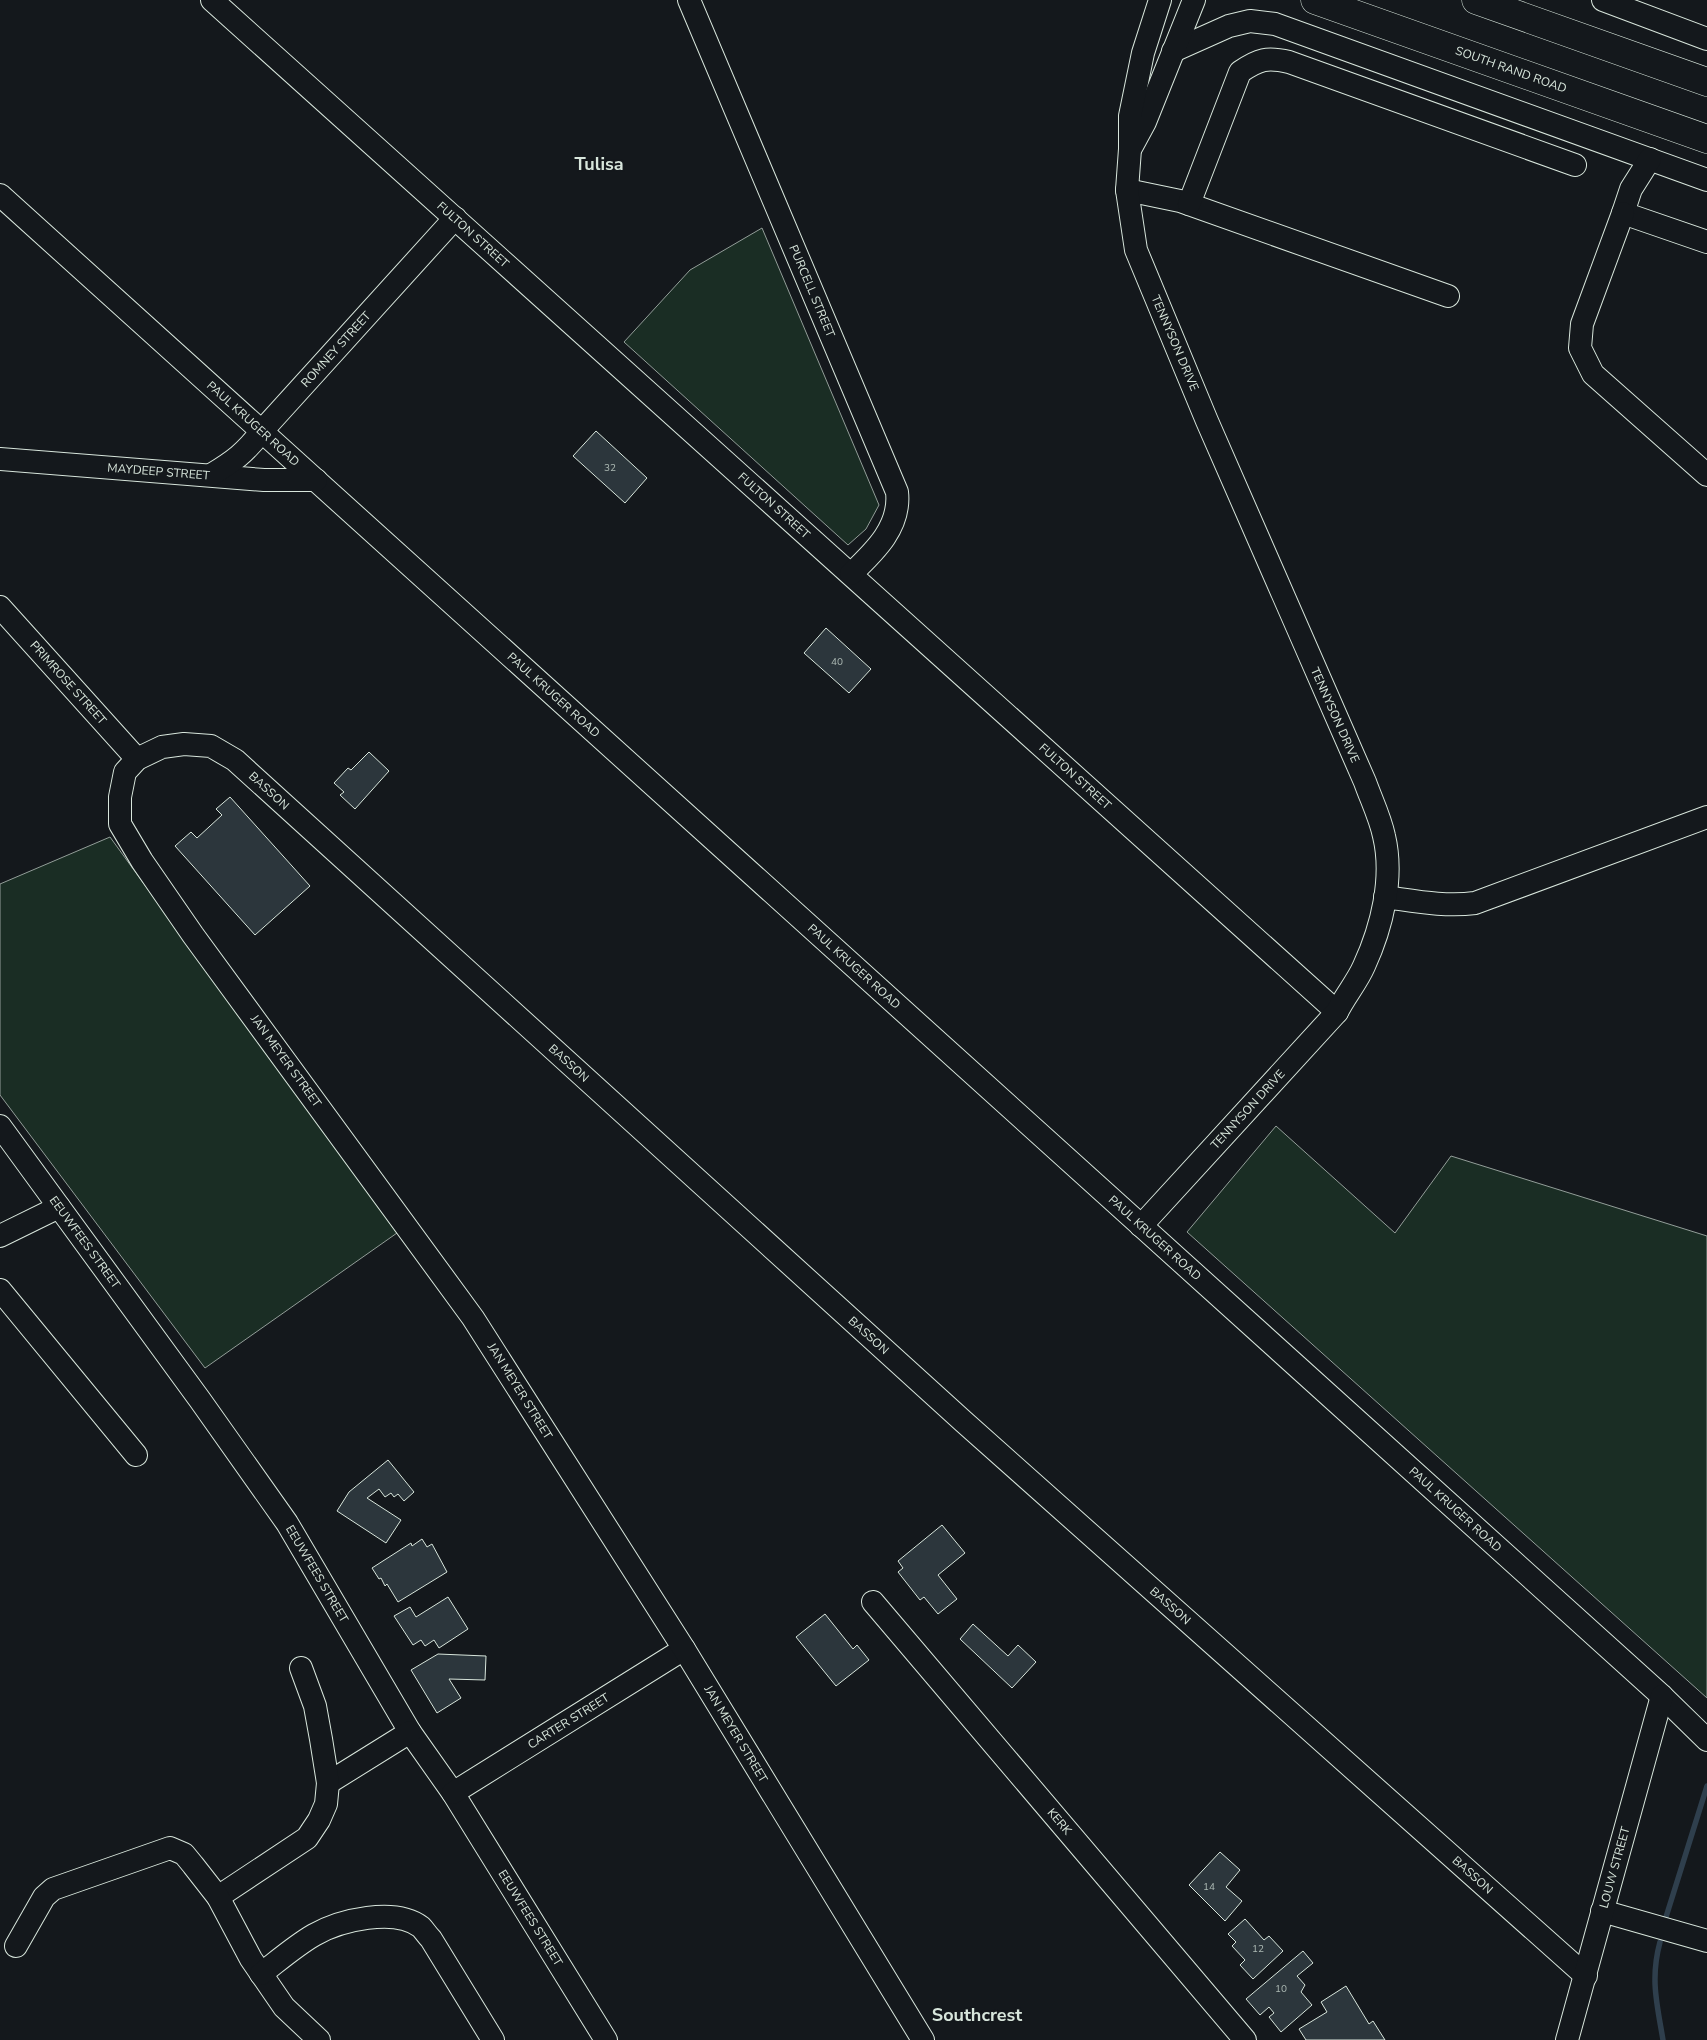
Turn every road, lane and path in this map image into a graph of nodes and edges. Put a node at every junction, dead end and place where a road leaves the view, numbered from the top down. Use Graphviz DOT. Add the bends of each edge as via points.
graph roads {
  1 [pos="212,0"];
  2 [pos="689,0"];
  3 [pos="1160,0"];
  4 [pos="1194,0"];
  5 [pos="1315,0"];
  6 [pos="1476,0"];
  7 [pos="1603,0"];
  8 [pos="1707,39"];
  9 [pos="1173,52"];
  10 [pos="1707,82"];
  11 [pos="1707,138"];
  12 [pos="1130,149"];
  13 [pos="1650,159"];
  14 [pos="1574,165"];
  15 [pos="1707,180"];
  16 [pos="1127,190"];
  17 [pos="0,195"];
  18 [pos="1190,204"];
  19 [pos="1623,213"];
  20 [pos="455,218"];
  21 [pos="1707,242"];
  22 [pos="1448,296"];
  23 [pos="261,432"];
  24 [pos="0,459"];
  25 [pos="211,475"];
  26 [pos="1707,475"];
  27 [pos="316,480"];
  28 [pos="851,574"];
  29 [pos="0,607"];
  30 [pos="137,759"];
  31 [pos="1707,817"];
  32 [pos="1385,897"];
  33 [pos="1337,1012"];
  34 [pos="0,1126"];
  35 [pos="59,1207"];
  36 [pos="1141,1226"];
  37 [pos="0,1236"];
  38 [pos="0,1290"];
  39 [pos="136,1455"];
  40 [pos="874,1602"];
  41 [pos="684,1649"];
  42 [pos="301,1668"];
  43 [pos="1662,1696"];
  44 [pos="410,1732"];
  45 [pos="1707,1740"];
  46 [pos="328,1782"];
  47 [pos="453,1793"];
  48 [pos="218,1897"];
  49 [pos="1602,1911"];
  50 [pos="1707,1941"];
  51 [pos="16,1946"];
  52 [pos="261,1974"];
  53 [pos="1586,1976"];
  54 [pos="319,2040"];
  55 [pos="493,2040"];
  56 [pos="606,2040"];
  57 [pos="923,2040"];
  58 [pos="1245,2040"];
  59 [pos="1567,2040"];
  1 -- 20 [label="street, FULTON STREET"];
  2 -- 28 [label="street, PURCELL STREET" via="896,492 898,506 894,521 885,537"];
  3 -- 12 [label="street, TENNYSON DRIVE" via="1139,71 1130,116"];
  4 -- 9 [label="street, TENNYSON DRIVE"];
  5 -- 11 [label="main road, SOUTH RAND ROAD"];
  6 -- 10 [label="main road"];
  7 -- 8 [label="street"];
  9 -- 12 [label="street, TENNYSON DRIVE" via="1145,122"];
  9 -- 13 [label="street" via="1229,26 1250,21 1275,24"];
  12 -- 16 [label="street, TENNYSON DRIVE"];
  13 -- 15 [label="street"];
  13 -- 19 [label="street" via="1632,188"];
  14 -- 18 [label="street" via="1272,58 1259,60 1240,72"];
  16 -- 18 [label="street"];
  16 -- 32 [label="street, TENNYSON DRIVE" via="1136,250 1378,817 1387,853"];
  17 -- 23 [label="street, PAUL KRUGER ROAD"];
  18 -- 22 [label="street"];
  19 -- 21 [label="street"];
  19 -- 26 [label="street" via="1582,324 1580,348 1593,374"];
  20 -- 23 [label="street, ROMNEY STREET"];
  20 -- 28 [label="street, FULTON STREET"];
  23 -- 25 [label="street, ROMNEY STREET" via="236,460"];
  23 -- 27 [label="street, PAUL KRUGER ROAD"];
  24 -- 25 [label="street, MAYDEEP STREET"];
  25 -- 27 [label="street, MAYDEEP STREET"];
  27 -- 36 [label="street, PAUL KRUGER ROAD"];
  28 -- 33 [label="street, FULTON STREET"];
  29 -- 30 [label="street, PRIMROSE STREET"];
  30 -- 41 [label="street, JAN MEYER STREET" via="125,772 120,797 120,824 142,861 193,936 474,1318"];
  30 -- 53 [label="street, BASSON" via="162,747 184,744 211,746 235,760 957,1416"];
  31 -- 32 [label="street" via="1475,903 1458,906"];
  32 -- 33 [label="street, TENNYSON DRIVE" via="1363,968"];
  33 -- 36 [label="street, TENNYSON DRIVE"];
  34 -- 35 [label="street, EEUWFEES STREET"];
  35 -- 37 [label="street"];
  35 -- 44 [label="street, EEUWFEES STREET" via="287,1523"];
  36 -- 43 [label="street, PAUL KRUGER ROAD"];
  38 -- 39 [label="street"];
  40 -- 58 [label="street, KERK"];
  41 -- 47 [label="street, CARTER STREET"];
  41 -- 57 [label="street, JAN MEYER STREET"];
  42 -- 46 [label="street" via="315,1706"];
  43 -- 45 [label="street, PAUL KRUGER ROAD"];
  43 -- 49 [label="street, LOUW STREET"];
  44 -- 46 [label="street"];
  44 -- 47 [label="street, EEUWFEES STREET"];
  46 -- 48 [label="street" via="326,1804 307,1838"];
  47 -- 56 [label="street, EEUWFEES STREET"];
  48 -- 51 [label="street" via="184,1854 170,1848 53,1889 44,1897"];
  48 -- 52 [label="street"];
  49 -- 50 [label="street"];
  49 -- 53 [label="street, LOUW STREET"];
  52 -- 54 [label="street" via="284,2007"];
  52 -- 55 [label="street" via="300,1944 330,1927 393,1916 420,1927 431,1939"];
  53 -- 59 [label="street, LOUW STREET"];
}
